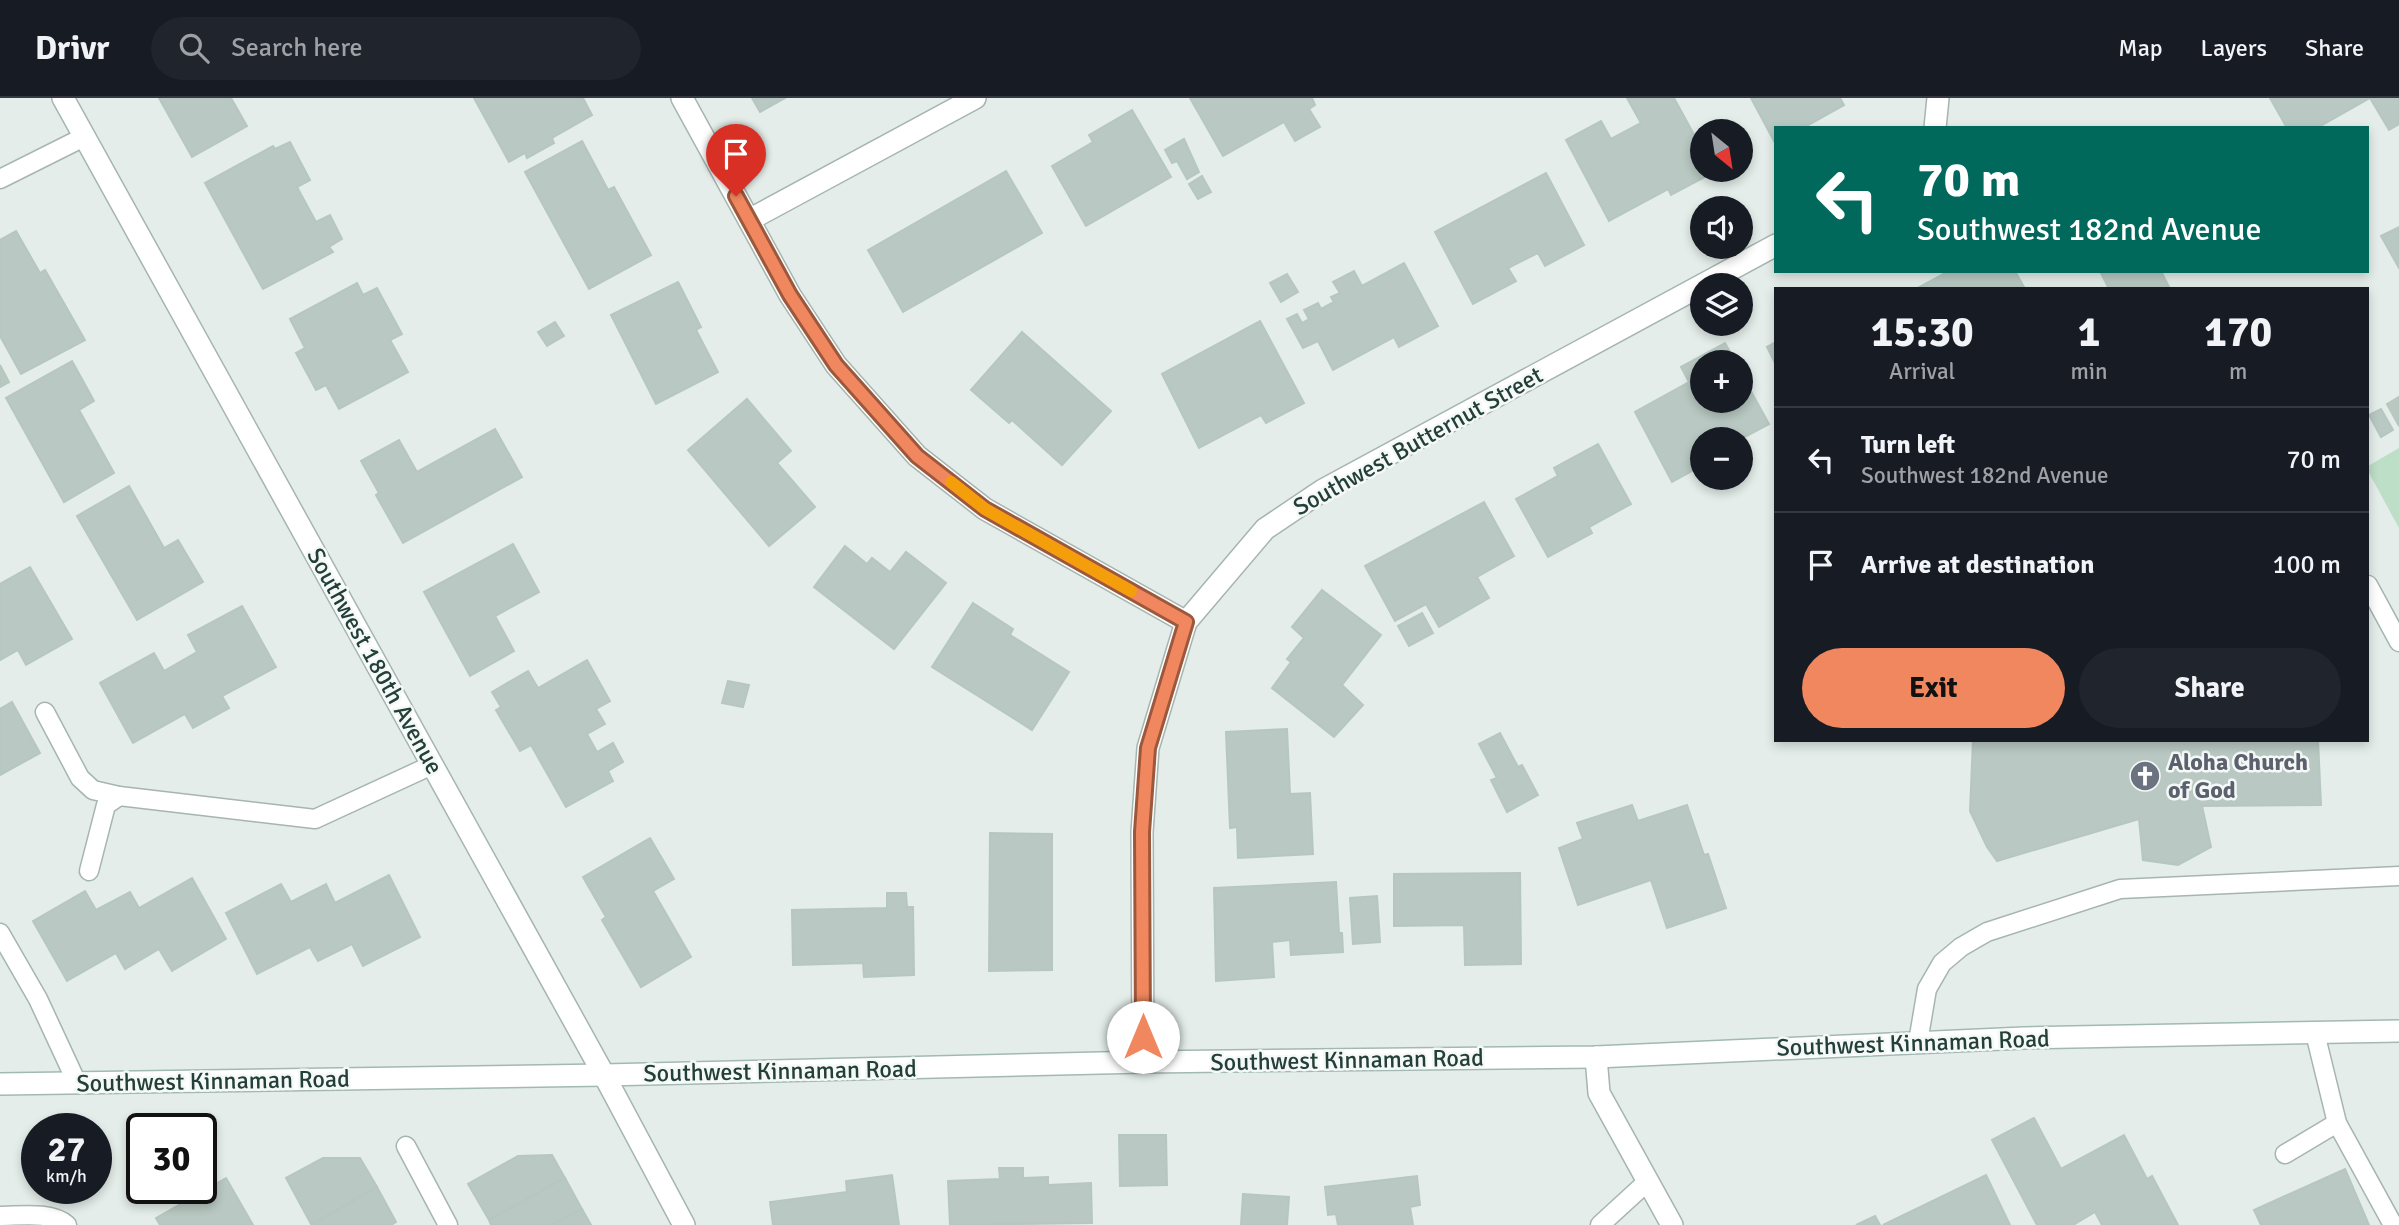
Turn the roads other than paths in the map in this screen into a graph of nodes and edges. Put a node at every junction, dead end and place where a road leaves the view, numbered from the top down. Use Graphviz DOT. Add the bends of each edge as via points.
graph roads {
  1 [pos="63,98"];
  2 [pos="682,98"];
  3 [pos="975,98"];
  4 [pos="1938,98"];
  5 [pos="1935,126"];
  6 [pos="84,137"];
  7 [pos="0,179"];
  8 [pos="749,220"];
  9 [pos="1774,246"];
  10 [pos="2369,586"];
  11 [pos="1186,622"];
  12 [pos="2399,642"];
  13 [pos="45,712"];
  14 [pos="432,765"];
  15 [pos="119,796"];
  16 [pos="89,871"];
  17 [pos="2399,876"];
  18 [pos="0,933"];
  19 [pos="2399,1031"];
  20 [pos="2315,1033"];
  21 [pos="1918,1042"];
  22 [pos="1596,1057"];
  23 [pos="1143,1062"];
  24 [pos="604,1075"];
  25 [pos="77,1083"];
  26 [pos="0,1084"];
  27 [pos="2337,1123"];
  28 [pos="406,1146"];
  29 [pos="2285,1154"];
  30 [pos="1648,1181"];
  31 [pos="0,1216"];
  32 [pos="67,1225"];
  33 [pos="448,1225"];
  34 [pos="684,1225"];
  35 [pos="1600,1225"];
  36 [pos="1672,1225"];
  37 [pos="2393,1225"];
  1 -- 6 [label="street, Southwest 180th Avenue"];
  2 -- 8 [label="street"];
  3 -- 8 [label="street"];
  4 -- 5 [label="street"];
  6 -- 7 [label="lane"];
  6 -- 14 [label="street, Southwest 180th Avenue"];
  8 -- 11 [label="street" via="836,365 917,456 985,509"];
  9 -- 11 [label="street, Southwest Butternut Street" via="1323,490 1265,529"];
  10 -- 12 [label="lane"];
  11 -- 23 [label="street, Southwest Butternut Street" via="1148,748 1142,832"];
  13 -- 15 [label="lane" via="80,778 93,790"];
  14 -- 15 [label="lane" via="315,819"];
  14 -- 24 [label="street, Southwest 180th Avenue"];
  15 -- 16 [label="lane" via="106,806"];
  17 -- 21 [label="lane" via="2120,889 1987,932 1942,963 1927,989"];
  18 -- 25 [label="lane" via="38,999"];
  19 -- 20 [label="street, Southwest Kinnaman Road"];
  20 -- 21 [label="street, Southwest Kinnaman Road"];
  20 -- 27 [label="lane"];
  21 -- 22 [label="street, Southwest Kinnaman Road"];
  22 -- 23 [label="street, Southwest Kinnaman Road"];
  22 -- 30 [label="street" via="1599,1093"];
  23 -- 24 [label="street, Southwest Kinnaman Road"];
  24 -- 25 [label="street, Southwest Kinnaman Road"];
  24 -- 34 [label="street, Southwest 180th Avenue"];
  25 -- 26 [label="street, Southwest Kinnaman Road"];
  27 -- 29 [label="lane"];
  27 -- 37 [label="lane"];
  28 -- 33 [label="lane"];
  30 -- 35 [label="lane"];
  30 -- 36 [label="street"];
  31 -- 32 [label="lane" via="47,1217"];
}
